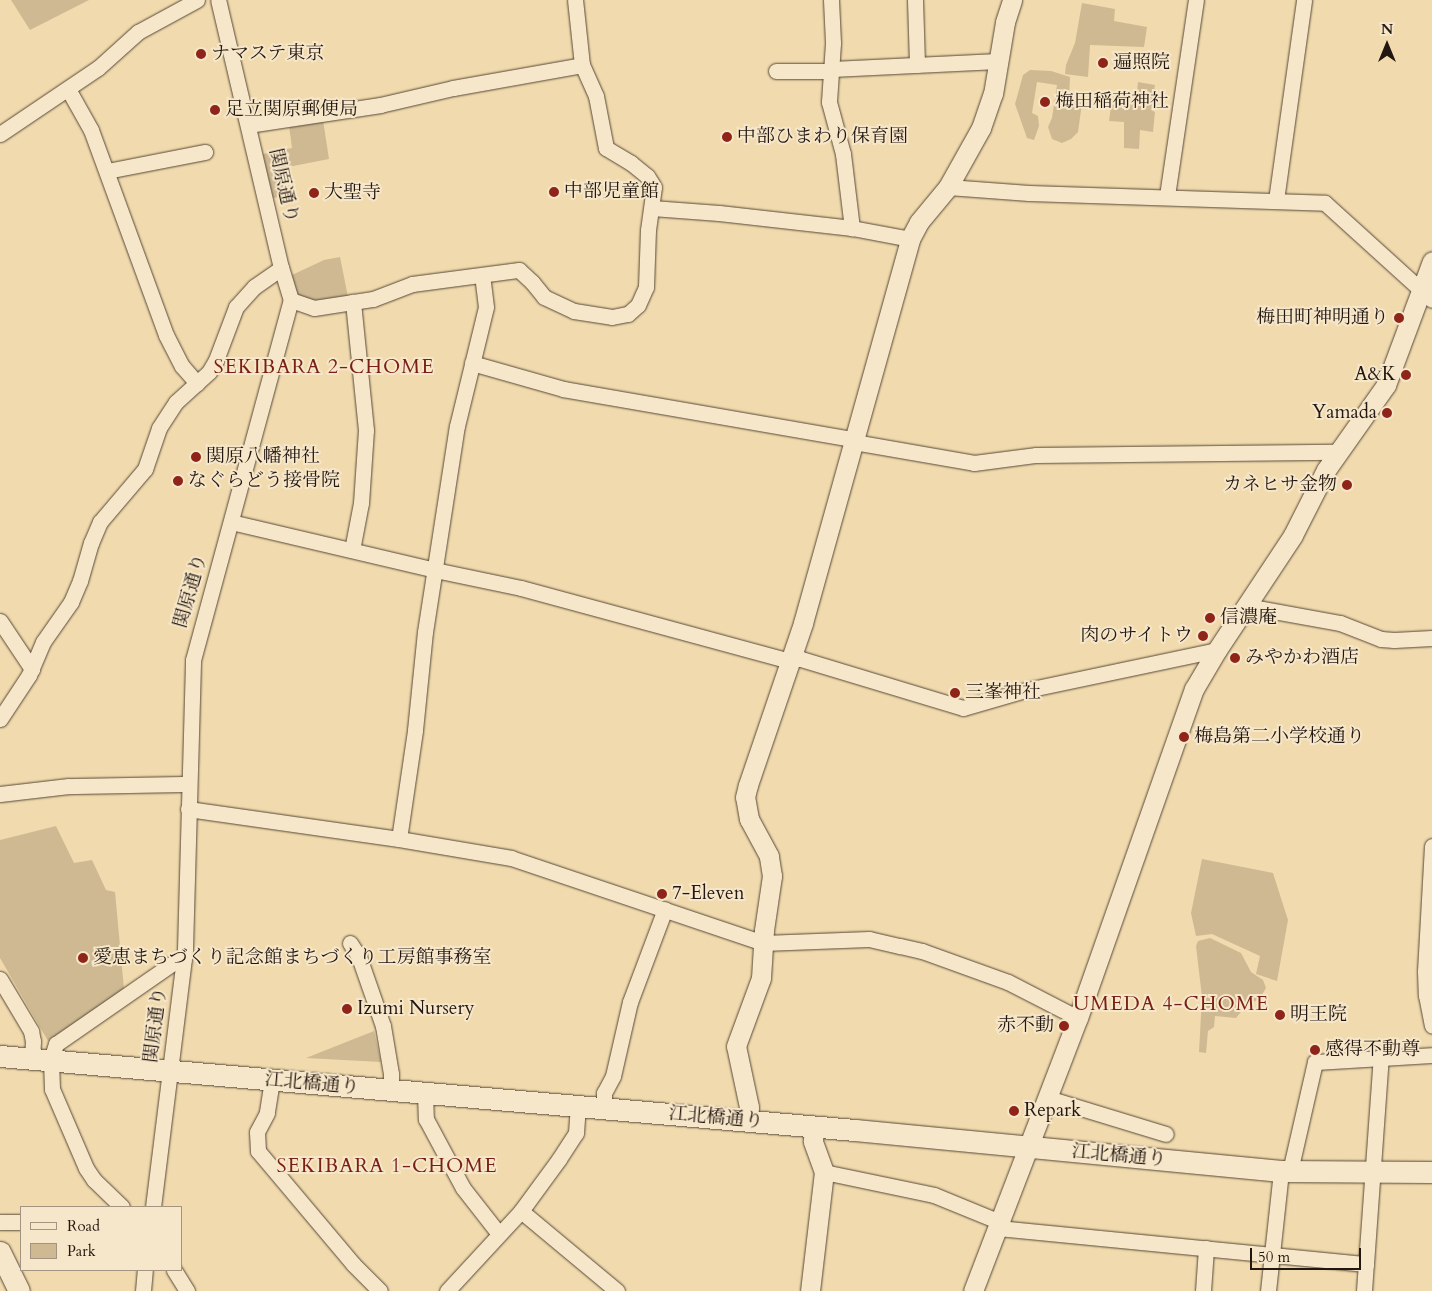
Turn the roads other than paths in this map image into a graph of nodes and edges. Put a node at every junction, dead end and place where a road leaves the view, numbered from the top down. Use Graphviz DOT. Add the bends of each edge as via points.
graph roads {
  1 [pos="197,0"];
  2 [pos="218,0"];
  3 [pos="575,0"];
  4 [pos="831,0"];
  5 [pos="915,0"];
  6 [pos="1012,0"];
  7 [pos="1196,0"];
  8 [pos="1304,0"];
  9 [pos="998,61"];
  10 [pos="582,65"];
  11 [pos="917,65"];
  12 [pos="776,70"];
  13 [pos="831,70"];
  14 [pos="68,89"];
  15 [pos="248,125"];
  16 [pos="0,134"];
  17 [pos="206,152"];
  18 [pos="107,171"];
  19 [pos="948,187"];
  20 [pos="1167,196"];
  21 [pos="1276,200"];
  22 [pos="652,208"];
  23 [pos="852,228"];
  24 [pos="910,239"];
  25 [pos="1432,261"];
  26 [pos="281,268"];
  27 [pos="482,275"];
  28 [pos="1426,294"];
  29 [pos="291,300"];
  30 [pos="353,302"];
  31 [pos="472,363"];
  32 [pos="197,382"];
  33 [pos="854,442"];
  34 [pos="1337,452"];
  35 [pos="231,522"];
  36 [pos="352,550"];
  37 [pos="435,570"];
  38 [pos="1246,606"];
  39 [pos="0,621"];
  40 [pos="1432,638"];
  41 [pos="1217,650"];
  42 [pos="791,659"];
  43 [pos="32,669"];
  44 [pos="0,720"];
  45 [pos="188,784"];
  46 [pos="0,794"];
  47 [pos="188,808"];
  48 [pos="399,839"];
  49 [pos="1432,846"];
  50 [pos="665,909"];
  51 [pos="350,943"];
  52 [pos="763,943"];
  53 [pos="184,960"];
  54 [pos="1428,971"];
  55 [pos="0,979"];
  56 [pos="1078,1018"];
  57 [pos="1432,1025"];
  58 [pos="1432,1055"];
  59 [pos="0,1056"];
  60 [pos="1381,1057"];
  61 [pos="42,1059"];
  62 [pos="170,1070"];
  63 [pos="272,1080"];
  64 [pos="390,1091"];
  65 [pos="425,1094"];
  66 [pos="1048,1098"];
  67 [pos="578,1106"];
  68 [pos="604,1108"];
  69 [pos="748,1121"];
  70 [pos="814,1127"];
  71 [pos="1166,1134"];
  72 [pos="1029,1148"];
  73 [pos="1286,1171"];
  74 [pos="824,1172"];
  75 [pos="1373,1172"];
  76 [pos="1432,1172"];
  77 [pos="121,1206"];
  78 [pos="153,1206"];
  79 [pos="521,1211"];
  80 [pos="0,1222"];
  81 [pos="20,1222"];
  82 [pos="999,1225"];
  83 [pos="499,1234"];
  84 [pos="1206,1248"];
  85 [pos="0,1252"];
  86 [pos="1271,1254"];
  87 [pos="1366,1264"];
  88 [pos="145,1271"];
  89 [pos="175,1271"];
  90 [pos="19,1291"];
  91 [pos="143,1291"];
  92 [pos="188,1291"];
  93 [pos="380,1291"];
  94 [pos="447,1291"];
  95 [pos="617,1291"];
  96 [pos="810,1291"];
  97 [pos="973,1291"];
  98 [pos="1203,1291"];
  99 [pos="1268,1291"];
  100 [pos="1364,1291"];
  1 -- 14 [label="street" via="138,32 98,68"];
  2 -- 15 [label="street, 関原通り"];
  3 -- 10 [label="street"];
  4 -- 13 [label="street"];
  5 -- 11 [label="street"];
  6 -- 9 [label="street"];
  7 -- 20 [label="street"];
  8 -- 21 [label="street"];
  9 -- 11 [label="street"];
  9 -- 19 [label="street" via="993,94 980,128"];
  10 -- 15 [label="street" via="380,105"];
  10 -- 22 [label="street" via="596,96 606,148 647,176 654,187"];
  11 -- 13 [label="street"];
  12 -- 13 [label="street"];
  13 -- 23 [label="street" via="829,102 843,154"];
  14 -- 16 [label="street"];
  14 -- 18 [label="street" via="91,130"];
  15 -- 26 [label="street, 関原通り"];
  17 -- 18 [label="street"];
  18 -- 32 [label="street" via="166,335 182,366"];
  19 -- 20 [label="street"];
  19 -- 24 [label="street" via="919,222"];
  20 -- 21 [label="street"];
  21 -- 28 [label="street" via="1325,203"];
  22 -- 23 [label="street" via="719,212"];
  22 -- 27 [label="street" via="646,287 638,305 628,314 612,318 574,311 544,297 519,270"];
  23 -- 24 [label="street"];
  24 -- 33 [label="street"];
  25 -- 28 [label="street"];
  26 -- 29 [label="street, 関原通り"];
  26 -- 32 [label="street" via="254,287 236,307 216,360 209,372"];
  27 -- 30 [label="street" via="412,284 373,299"];
  27 -- 31 [label="street" via="486,307"];
  28 -- 34 [label="street" via="1386,385"];
  29 -- 30 [label="street" via="314,308"];
  29 -- 35 [label="street, 関原通り"];
  30 -- 36 [label="street" via="366,430 361,503"];
  31 -- 33 [label="street" via="563,389 847,438"];
  31 -- 37 [label="street" via="457,426"];
  32 -- 43 [label="street" via="176,402 160,428 145,469 100,522 71,602 43,642"];
  33 -- 34 [label="street" via="974,463 1036,455"];
  33 -- 42 [label="street"];
  34 -- 38 [label="street" via="1293,535"];
  35 -- 36 [label="street"];
  35 -- 45 [label="street, 関原通り" via="193,660"];
  36 -- 37 [label="street"];
  37 -- 42 [label="street" via="521,588"];
  37 -- 48 [label="street"];
  38 -- 40 [label="street" via="1340,624 1381,639"];
  38 -- 41 [label="street"];
  39 -- 43 [label="street"];
  41 -- 42 [label="street" via="1022,691 963,708 802,659"];
  41 -- 56 [label="street" via="1187,706"];
  42 -- 52 [label="street" via="745,797 749,820 769,856 772,876"];
  43 -- 44 [label="street"];
  45 -- 46 [label="street" via="69,786"];
  45 -- 47 [label="street, 関原通り"];
  47 -- 48 [label="street"];
  47 -- 53 [label="street, 関原通り"];
  48 -- 50 [label="street" via="511,858"];
  49 -- 54 [label="street"];
  50 -- 52 [label="street"];
  50 -- 68 [label="street" via="630,1002 613,1076 604,1093"];
  51 -- 64 [label="street" via="359,956 384,1026 391,1074"];
  52 -- 56 [label="street" via="869,939 900,946 1008,982"];
  52 -- 69 [label="street" via="761,978 736,1046 750,1107"];
  53 -- 61 [label="street" via="173,963 56,1044"];
  53 -- 62 [label="street, 関原通り"];
  54 -- 57 [label="street" via="1426,995"];
  55 -- 61 [label="street" via="31,1031"];
  56 -- 66 [label="street"];
  58 -- 60 [label="street"];
  59 -- 61 [label="main road, 江北橋通り"];
  60 -- 73 [label="street" via="1315,1062"];
  60 -- 75 [label="street"];
  61 -- 62 [label="main road, 江北橋通り"];
  61 -- 77 [label="street" via="86,1168"];
  62 -- 63 [label="main road, 江北橋通り"];
  62 -- 78 [label="street, 関原通り"];
  63 -- 64 [label="main road, 江北橋通り"];
  63 -- 93 [label="street" via="266,1113 257,1132 258,1151 353,1264"];
  64 -- 65 [label="main road, 江北橋通り"];
  65 -- 67 [label="main road, 江北橋通り"];
  65 -- 83 [label="street" via="426,1119 462,1188"];
  66 -- 71 [label="street"];
  66 -- 72 [label="street"];
  67 -- 68 [label="main road, 江北橋通り"];
  67 -- 79 [label="street" via="576,1133"];
  68 -- 69 [label="main road, 江北橋通り"];
  69 -- 70 [label="main road, 江北橋通り"];
  70 -- 72 [label="main road, 江北橋通り"];
  70 -- 74 [label="street" via="813,1141"];
  72 -- 73 [label="main road, 江北橋通り"];
  72 -- 82 [label="street"];
  73 -- 75 [label="main road, 江北橋通り"];
  73 -- 86 [label="street"];
  74 -- 82 [label="street" via="934,1196"];
  74 -- 96 [label="street"];
  75 -- 76 [label="main road, 江北橋通り"];
  75 -- 87 [label="street"];
  79 -- 83 [label="street"];
  79 -- 95 [label="street"];
  80 -- 81 [label="street"];
  82 -- 84 [label="street"];
  82 -- 97 [label="street"];
  83 -- 94 [label="street"];
  84 -- 86 [label="street"];
  84 -- 98 [label="street"];
  85 -- 90 [label="main road"];
  86 -- 87 [label="street"];
  86 -- 99 [label="street"];
  87 -- 100 [label="street"];
  88 -- 91 [label="street"];
  89 -- 92 [label="street"];
}
